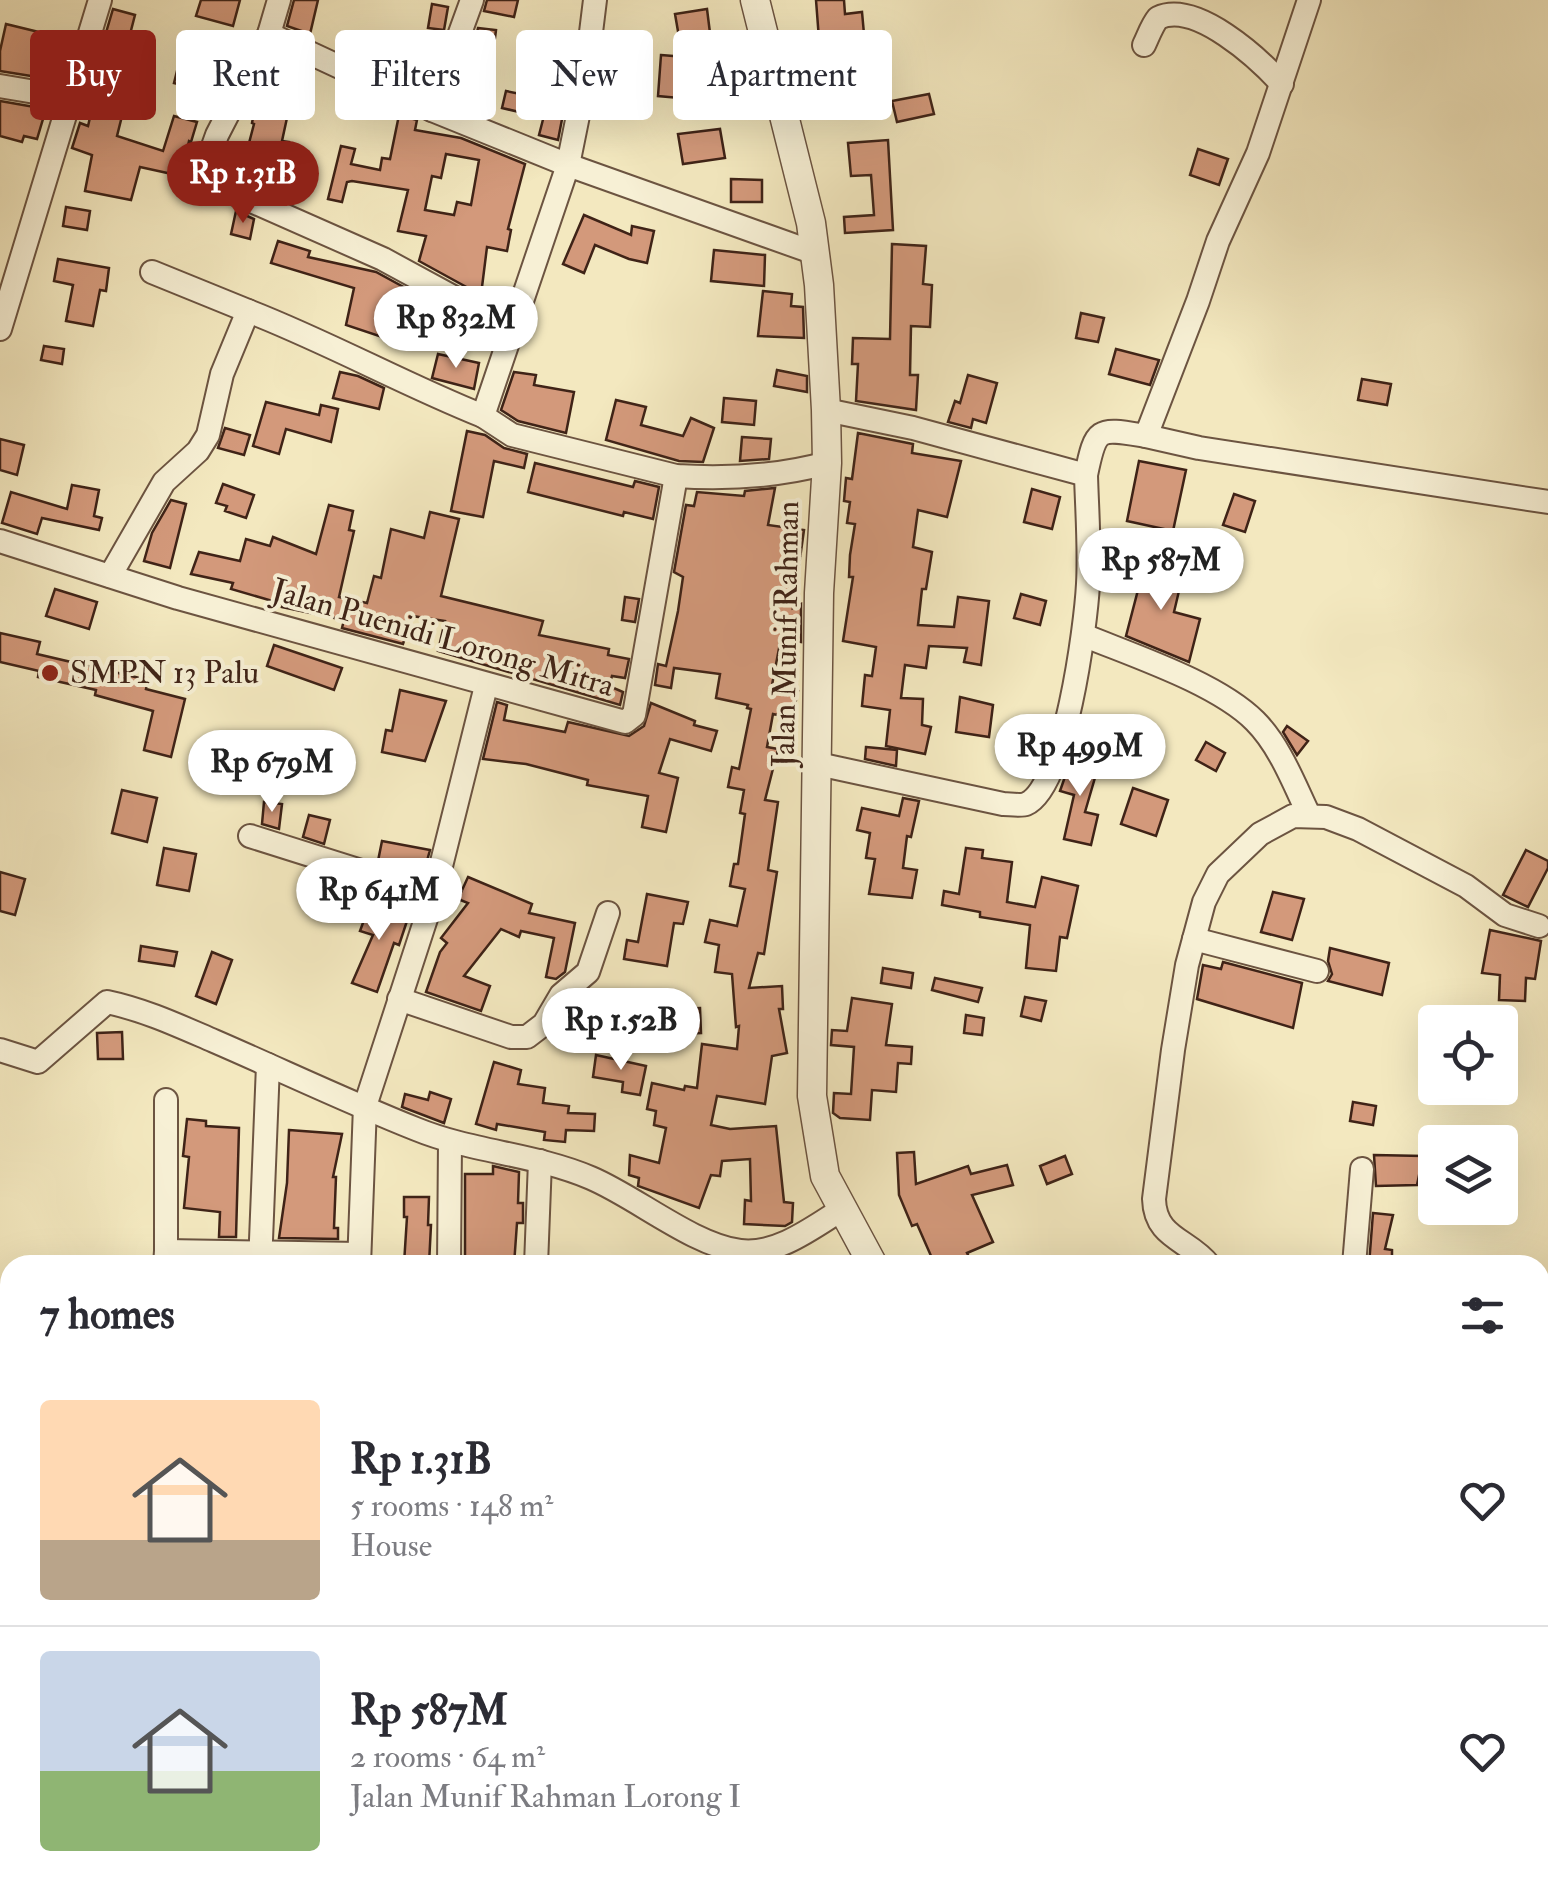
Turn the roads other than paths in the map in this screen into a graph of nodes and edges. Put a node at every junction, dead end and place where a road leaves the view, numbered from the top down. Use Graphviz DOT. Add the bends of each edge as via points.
graph roads {
  1 [pos="100,0"];
  2 [pos="279,0"];
  3 [pos="472,0"];
  4 [pos="595,0"];
  5 [pos="755,0"];
  6 [pos="1308,0"];
  7 [pos="91,30"];
  8 [pos="270,30"];
  9 [pos="461,30"];
  10 [pos="1144,46"];
  11 [pos="1282,84"];
  12 [pos="0,86"];
  13 [pos="30,91"];
  14 [pos="64,120"];
  15 [pos="225,120"];
  16 [pos="457,120"];
  17 [pos="568,165"];
  18 [pos="815,253"];
  19 [pos="152,272"];
  20 [pos="248,311"];
  21 [pos="0,328"];
  22 [pos="512,329"];
  23 [pos="826,410"];
  24 [pos="482,416"];
  25 [pos="1146,436"];
  26 [pos="826,463"];
  27 [pos="1086,475"];
  28 [pos="676,476"];
  29 [pos="1548,502"];
  30 [pos="0,541"];
  31 [pos="110,576"];
  32 [pos="1084,635"];
  33 [pos="486,686"];
  34 [pos="1065,728"];
  35 [pos="1118,757"];
  36 [pos="818,764"];
  37 [pos="1309,815"];
  38 [pos="250,836"];
  39 [pos="434,894"];
  40 [pos="608,913"];
  41 [pos="1539,926"];
  42 [pos="1194,939"];
  43 [pos="1317,971"];
  44 [pos="399,999"];
  45 [pos="0,1050"];
  46 [pos="268,1065"];
  47 [pos="166,1100"];
  48 [pos="365,1106"];
  49 [pos="450,1142"];
  50 [pos="540,1161"];
  51 [pos="1362,1169"];
  52 [pos="844,1208"];
  53 [pos="166,1255"];
  54 [pos="261,1255"];
  55 [pos="359,1255"];
  56 [pos="448,1255"];
  57 [pos="536,1255"];
  58 [pos="868,1255"];
  59 [pos="1197,1255"];
  60 [pos="1355,1255"];
  1 -- 7 [label="street"];
  2 -- 8 [label="street"];
  3 -- 9 [label="street"];
  4 -- 17 [label="street"];
  5 -- 18 [label="street, Jalan Munif Rahman"];
  6 -- 11 [label="street"];
  10 -- 11 [label="street" via="1159,16 1178,6 1206,12"];
  11 -- 25 [label="street"];
  12 -- 13 [label="street"];
  14 -- 21 [label="street"];
  15 -- 22 [label="street" via="204,180 383,258"];
  16 -- 17 [label="street"];
  17 -- 18 [label="street"];
  17 -- 22 [label="street"];
  18 -- 23 [label="street, Jalan Munif Rahman"];
  19 -- 20 [label="street"];
  20 -- 24 [label="street"];
  20 -- 31 [label="street" via="222,374 208,435 164,482"];
  22 -- 24 [label="street"];
  23 -- 26 [label="street, Jalan Munif Rahman"];
  23 -- 27 [label="street"];
  24 -- 28 [label="street" via="512,434"];
  25 -- 27 [label="street" via="1101,434"];
  25 -- 29 [label="street"];
  26 -- 28 [label="street"];
  26 -- 36 [label="street, Jalan Munif Rahman"];
  27 -- 32 [label="street"];
  28 -- 33 [label="street, Jalan Puenidi Lorong Mitra" via="632,719"];
  30 -- 31 [label="street, Jalan Puenidi Lorong Mitra"];
  31 -- 33 [label="street, Jalan Puenidi Lorong Mitra"];
  32 -- 34 [label="street"];
  32 -- 37 [label="street" via="1227,699 1254,720"];
  33 -- 39 [label="street"];
  34 -- 35 [label="street"];
  34 -- 36 [label="street" via="1050,778 1026,804"];
  36 -- 52 [label="street, Jalan Munif Rahman" via="812,1096 825,1176"];
  37 -- 41 [label="street" via="1358,830 1466,886 1505,915"];
  37 -- 42 [label="street" via="1260,834 1218,874"];
  38 -- 39 [label="street"];
  39 -- 44 [label="street"];
  40 -- 44 [label="street" via="588,972 527,1036 511,1038"];
  42 -- 43 [label="street"];
  42 -- 59 [label="street" via="1173,1050 1155,1216"];
  44 -- 48 [label="street"];
  45 -- 46 [label="street" via="38,1062 107,1002"];
  46 -- 48 [label="street"];
  46 -- 54 [label="street"];
  47 -- 53 [label="street"];
  48 -- 49 [label="street"];
  48 -- 55 [label="street"];
  49 -- 50 [label="street"];
  49 -- 56 [label="street"];
  50 -- 52 [label="street" via="613,1187 677,1225 743,1252 798,1236"];
  50 -- 57 [label="street"];
  51 -- 60 [label="street"];
  52 -- 58 [label="street, Jalan Munif Rahman"];
}
